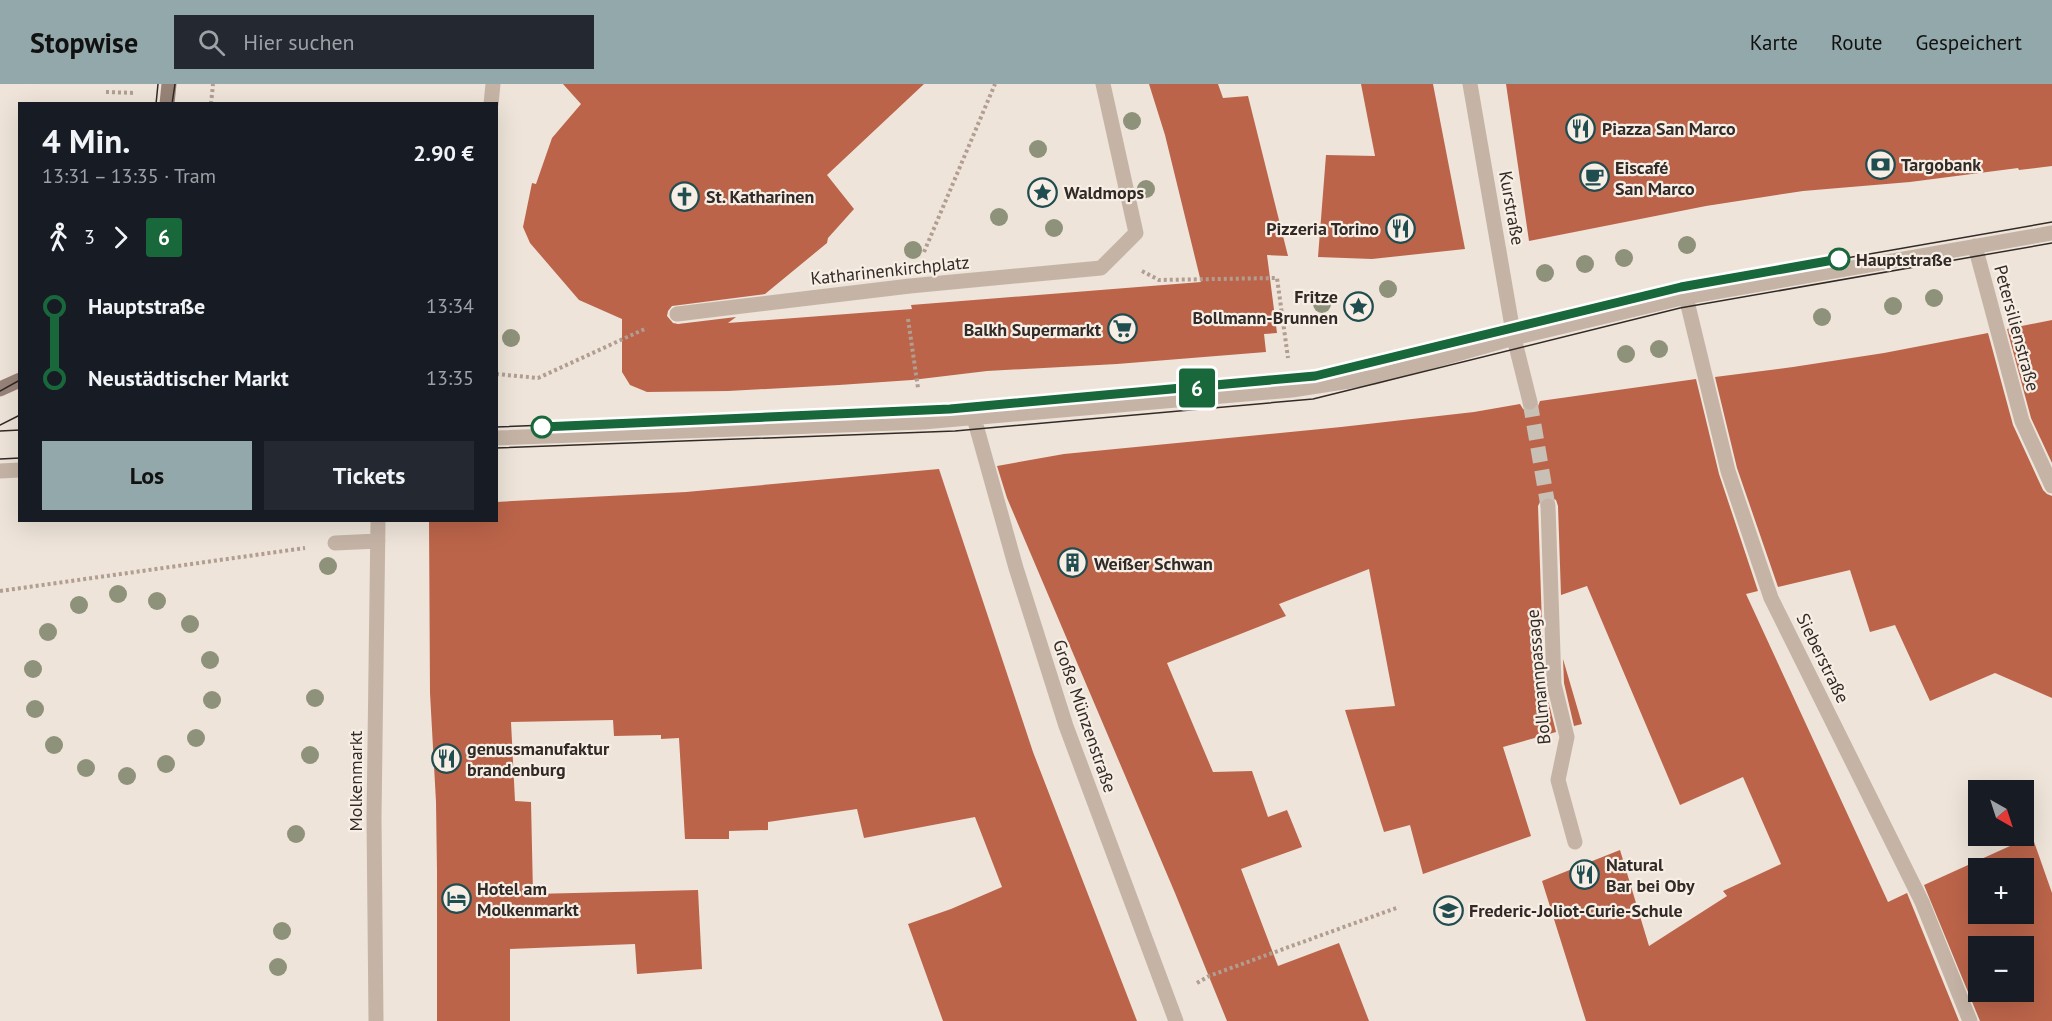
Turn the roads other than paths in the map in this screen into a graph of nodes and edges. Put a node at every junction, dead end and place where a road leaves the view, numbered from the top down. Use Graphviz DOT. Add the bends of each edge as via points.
graph roads {
  1 [pos="169,84"];
  2 [pos="493,84"];
  3 [pos="1103,84"];
  4 [pos="1470,84"];
  5 [pos="167,102"];
  6 [pos="491,102"];
  7 [pos="2052,233"];
  8 [pos="1975,246"];
  9 [pos="1686,297"];
  10 [pos="677,314"];
  11 [pos="1514,338"];
  12 [pos="18,381"];
  13 [pos="0,389"];
  14 [pos="1530,402"];
  15 [pos="974,418"];
  16 [pos="498,438"];
  17 [pos="18,470"];
  18 [pos="0,471"];
  19 [pos="2052,486"];
  20 [pos="1548,506"];
  21 [pos="378,522"];
  22 [pos="378,541"];
  23 [pos="335,543"];
  24 [pos="1575,842"];
  25 [pos="376,1021"];
  26 [pos="1176,1021"];
  27 [pos="1970,1021"];
  1 -- 5 [label="street"];
  2 -- 6 [label="street"];
  3 -- 10 [label="street, Katharinenkirchplatz" via="1136,233 1101,268 907,286"];
  4 -- 11 [label="street, Kurstraße"];
  7 -- 8 [label="street"];
  8 -- 9 [label="street"];
  8 -- 19 [label="street, Petersilienstraße" via="2022,421"];
  9 -- 11 [label="street"];
  9 -- 27 [label="street, Sieberstraße" via="1728,471 1771,598 1922,902"];
  11 -- 14 [label="street"];
  11 -- 15 [label="street" via="1376,377 1292,390"];
  12 -- 13 [label="street"];
  15 -- 16 [label="street"];
  15 -- 26 [label="street, Große Münzenstraße" via="1066,726"];
  17 -- 18 [label="street"];
  20 -- 24 [label="street, Bollmannpassage" via="1554,684 1567,737 1558,780"];
  21 -- 22 [label="street, Molkenmarkt"];
  22 -- 23 [label="street"];
  22 -- 25 [label="street, Molkenmarkt"];
}
